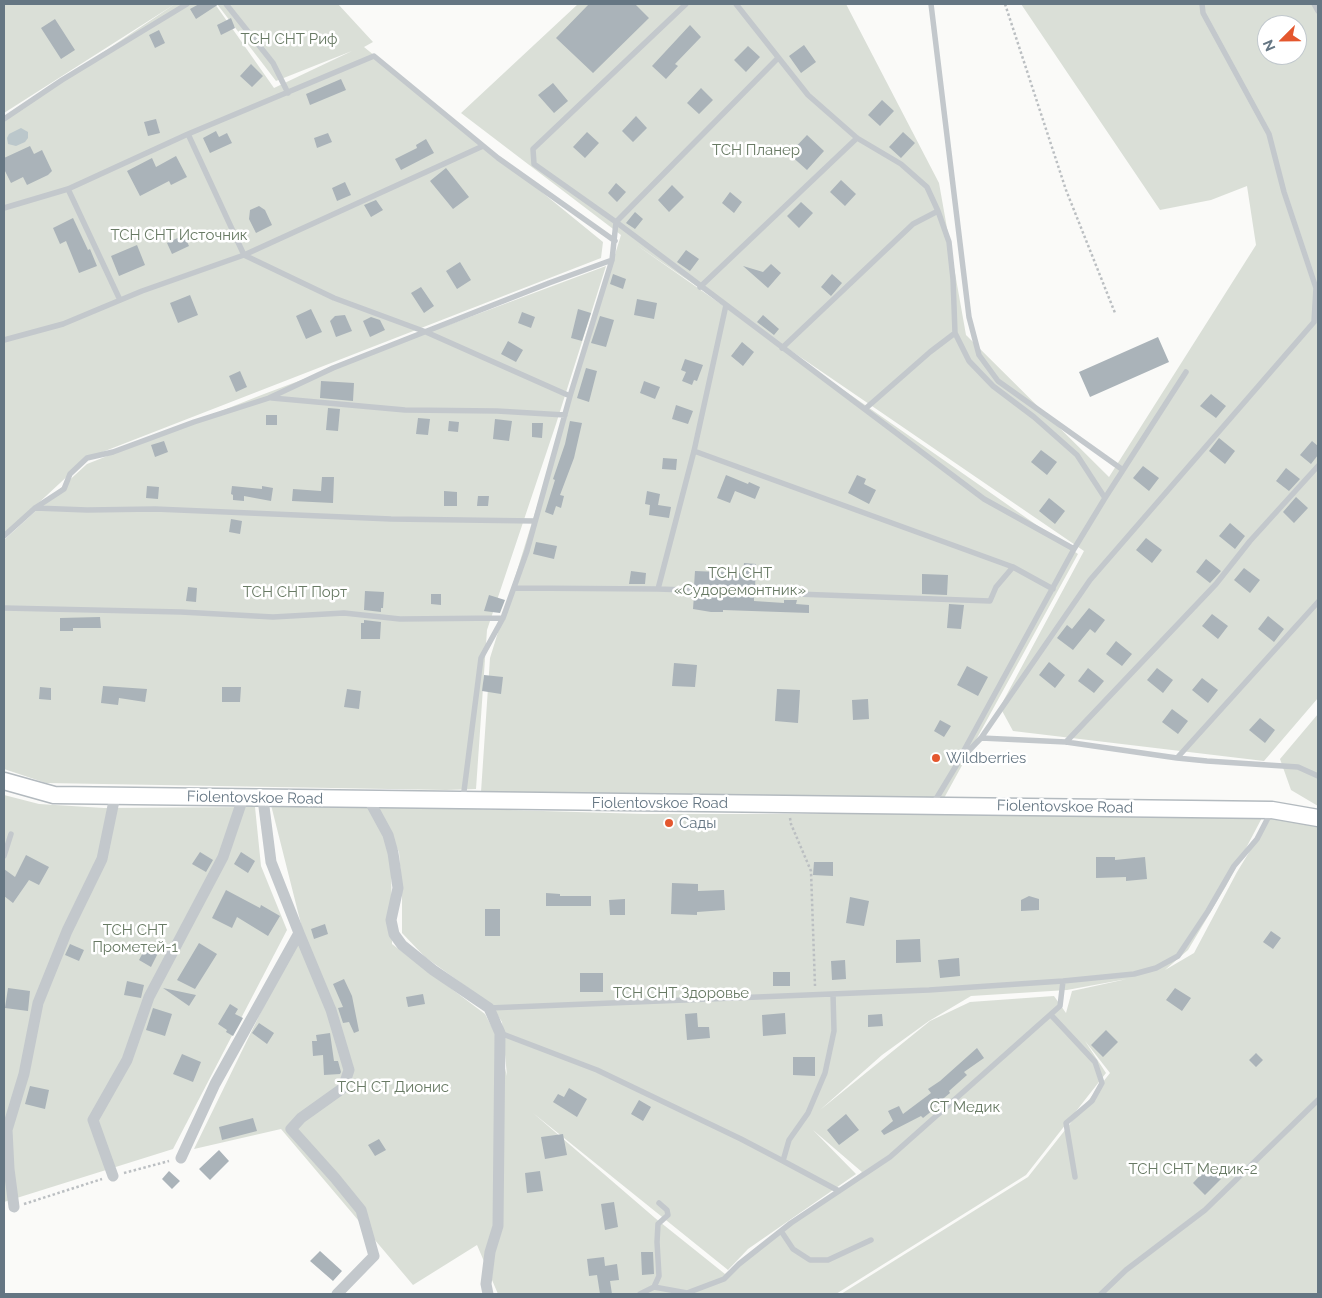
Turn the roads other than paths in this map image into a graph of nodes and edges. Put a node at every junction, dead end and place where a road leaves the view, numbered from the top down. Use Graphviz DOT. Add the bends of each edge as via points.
graph roads {
  1 [pos="187,4"];
  2 [pos="226,4"];
  3 [pos="686,4"];
  4 [pos="736,4"];
  5 [pos="931,4"];
  6 [pos="1202,4"];
  7 [pos="1314,4"];
  8 [pos="1318,11"];
  9 [pos="778,58"];
  10 [pos="288,93"];
  11 [pos="4,119"];
  12 [pos="188,134"];
  13 [pos="857,138"];
  14 [pos="483,146"];
  15 [pos="68,189"];
  16 [pos="4,208"];
  17 [pos="938,211"];
  18 [pos="616,222"];
  19 [pos="615,241"];
  20 [pos="244,255"];
  21 [pos="612,260"];
  22 [pos="700,287"];
  23 [pos="120,300"];
  24 [pos="726,306"];
  25 [pos="426,332"];
  26 [pos="956,333"];
  27 [pos="4,340"];
  28 [pos="782,348"];
  29 [pos="1186,372"];
  30 [pos="570,396"];
  31 [pos="269,398"];
  32 [pos="865,409"];
  33 [pos="565,415"];
  34 [pos="694,451"];
  35 [pos="1318,466"];
  36 [pos="1123,470"];
  37 [pos="1105,498"];
  38 [pos="35,508"];
  39 [pos="535,521"];
  40 [pos="4,536"];
  41 [pos="1074,550"];
  42 [pos="1013,567"];
  43 [pos="514,588"];
  44 [pos="658,589"];
  45 [pos="1053,589"];
  46 [pos="1318,602"];
  47 [pos="4,608"];
  48 [pos="503,618"];
  49 [pos="981,738"];
  50 [pos="1066,742"];
  51 [pos="1177,758"];
  52 [pos="958,761"];
  53 [pos="1318,776"];
  54 [pos="4,781"];
  55 [pos="115,796"];
  56 [pos="243,798"];
  57 [pos="264,799"];
  58 [pos="369,800"];
  59 [pos="463,801"];
  60 [pos="932,805"];
  61 [pos="1272,810"];
  62 [pos="1318,818"];
  63 [pos="11,834"];
  64 [pos="4,856"];
  65 [pos="299,933"];
  66 [pos="1063,981"];
  67 [pos="833,994"];
  68 [pos="489,1008"];
  69 [pos="1050,1015"];
  70 [pos="500,1033"];
  71 [pos="1318,1100"];
  72 [pos="181,1158"];
  73 [pos="783,1161"];
  74 [pos="113,1176"];
  75 [pos="1075,1177"];
  76 [pos="839,1191"];
  77 [pos="659,1203"];
  78 [pos="14,1207"];
  79 [pos="781,1231"];
  80 [pos="871,1240"];
  81 [pos="654,1287"];
  82 [pos="337,1294"];
  83 [pos="488,1294"];
  84 [pos="640,1294"];
  85 [pos="1101,1294"];
  1 -- 11 [label="lane"];
  2 -- 10 [label="lane" via="273,63"];
  3 -- 18 [label="lane" via="533,149 534,164"];
  4 -- 9 [label="lane"];
  5 -- 36 [label="lane" via="969,317 979,355 998,381"];
  6 -- 49 [label="lane" via="1203,13 1269,134 1284,192 1316,288 1314,322 1090,580"];
  7 -- 8 [label="lane"];
  9 -- 13 [label="lane" via="808,95"];
  9 -- 18 [label="lane"];
  10 -- 12 [label="lane"];
  10 -- 14 [label="lane" via="374,56"];
  12 -- 15 [label="lane"];
  12 -- 20 [label="lane"];
  13 -- 17 [label="lane" via="901,164 927,187"];
  13 -- 22 [label="lane"];
  14 -- 19 [label="lane"];
  14 -- 20 [label="lane"];
  15 -- 16 [label="lane"];
  15 -- 23 [label="lane"];
  17 -- 26 [label="lane" via="949,242"];
  17 -- 28 [label="lane" via="913,224"];
  18 -- 19 [label="lane"];
  18 -- 22 [label="lane"];
  19 -- 21 [label="lane"];
  20 -- 23 [label="lane"];
  20 -- 25 [label="lane" via="334,298"];
  21 -- 25 [label="lane"];
  21 -- 30 [label="lane"];
  22 -- 24 [label="lane"];
  23 -- 27 [label="lane" via="63,324"];
  24 -- 28 [label="lane"];
  24 -- 34 [label="lane"];
  25 -- 30 [label="lane"];
  25 -- 31 [label="lane" via="333,368"];
  26 -- 32 [label="lane"];
  26 -- 37 [label="lane" via="969,361 993,386 1077,455"];
  28 -- 32 [label="lane"];
  29 -- 36 [label="lane"];
  30 -- 33 [label="lane"];
  31 -- 33 [label="lane" via="405,410"];
  31 -- 38 [label="lane" via="87,458 70,474 64,489"];
  32 -- 41 [label="lane" via="984,498"];
  33 -- 39 [label="lane"];
  34 -- 42 [label="lane"];
  34 -- 44 [label="lane"];
  35 -- 50 [label="lane" via="1216,584"];
  36 -- 37 [label="lane"];
  37 -- 41 [label="lane"];
  38 -- 39 [label="lane"];
  38 -- 40 [label="lane"];
  39 -- 43 [label="lane"];
  41 -- 45 [label="lane"];
  42 -- 44 [label="lane" via="996,587 990,601"];
  42 -- 45 [label="lane"];
  43 -- 44 [label="lane"];
  43 -- 48 [label="lane"];
  45 -- 52 [label="lane"];
  46 -- 51 [label="lane"];
  47 -- 48 [label="lane" via="273,617 344,613 400,620"];
  48 -- 59 [label="lane" via="481,658"];
  49 -- 50 [label="lane"];
  49 -- 52 [label="lane"];
  50 -- 51 [label="lane"];
  51 -- 53 [label="lane" via="1298,767"];
  52 -- 60 [label="lane"];
  54 -- 55 [label="main road, Fiolentovskoe Road" via="54,795"];
  55 -- 56 [label="main road, Fiolentovskoe Road"];
  55 -- 78 [label="street" via="102,859 67,931 38,1003 24,1074 7,1130"];
  56 -- 57 [label="main road, Fiolentovskoe Road"];
  56 -- 74 [label="street" via="223,856 149,998 127,1060 92,1120"];
  57 -- 58 [label="main road, Fiolentovskoe Road"];
  57 -- 65 [label="street" via="272,862"];
  58 -- 59 [label="main road, Fiolentovskoe Road"];
  58 -- 68 [label="street" via="393,853 398,888 391,920 394,934 402,945 433,970"];
  59 -- 60 [label="main road, Fiolentovskoe Road"];
  60 -- 61 [label="main road, Fiolentovskoe Road"];
  61 -- 62 [label="main road, Fiolentovskoe Road"];
  61 -- 66 [label="lane" via="1257,839 1234,866 1178,956 1156,968 1134,974"];
  63 -- 64 [label="lane"];
  65 -- 72 [label="street" via="215,1084"];
  65 -- 82 [label="street" via="331,1010 349,1070 343,1088 291,1129 361,1210 374,1256"];
  66 -- 67 [label="lane"];
  66 -- 69 [label="lane" via="1060,1006"];
  67 -- 68 [label="lane"];
  67 -- 73 [label="lane" via="834,1031 825,1073 808,1113 789,1140"];
  68 -- 70 [label="street"];
  69 -- 75 [label="lane" via="1095,1062 1102,1083 1092,1101 1066,1123"];
  69 -- 76 [label="lane" via="890,1157"];
  70 -- 73 [label="lane" via="597,1070"];
  70 -- 83 [label="street" via="498,1226 490,1252"];
  71 -- 85 [label="lane" via="1204,1210 1126,1270"];
  73 -- 76 [label="lane"];
  76 -- 79 [label="lane"];
  77 -- 81 [label="lane" via="668,1214 658,1224 659,1276"];
  79 -- 80 [label="lane" via="793,1249 810,1260 828,1260"];
  79 -- 81 [label="lane" via="724,1279 688,1293"];
  81 -- 84 [label="lane"];
}
